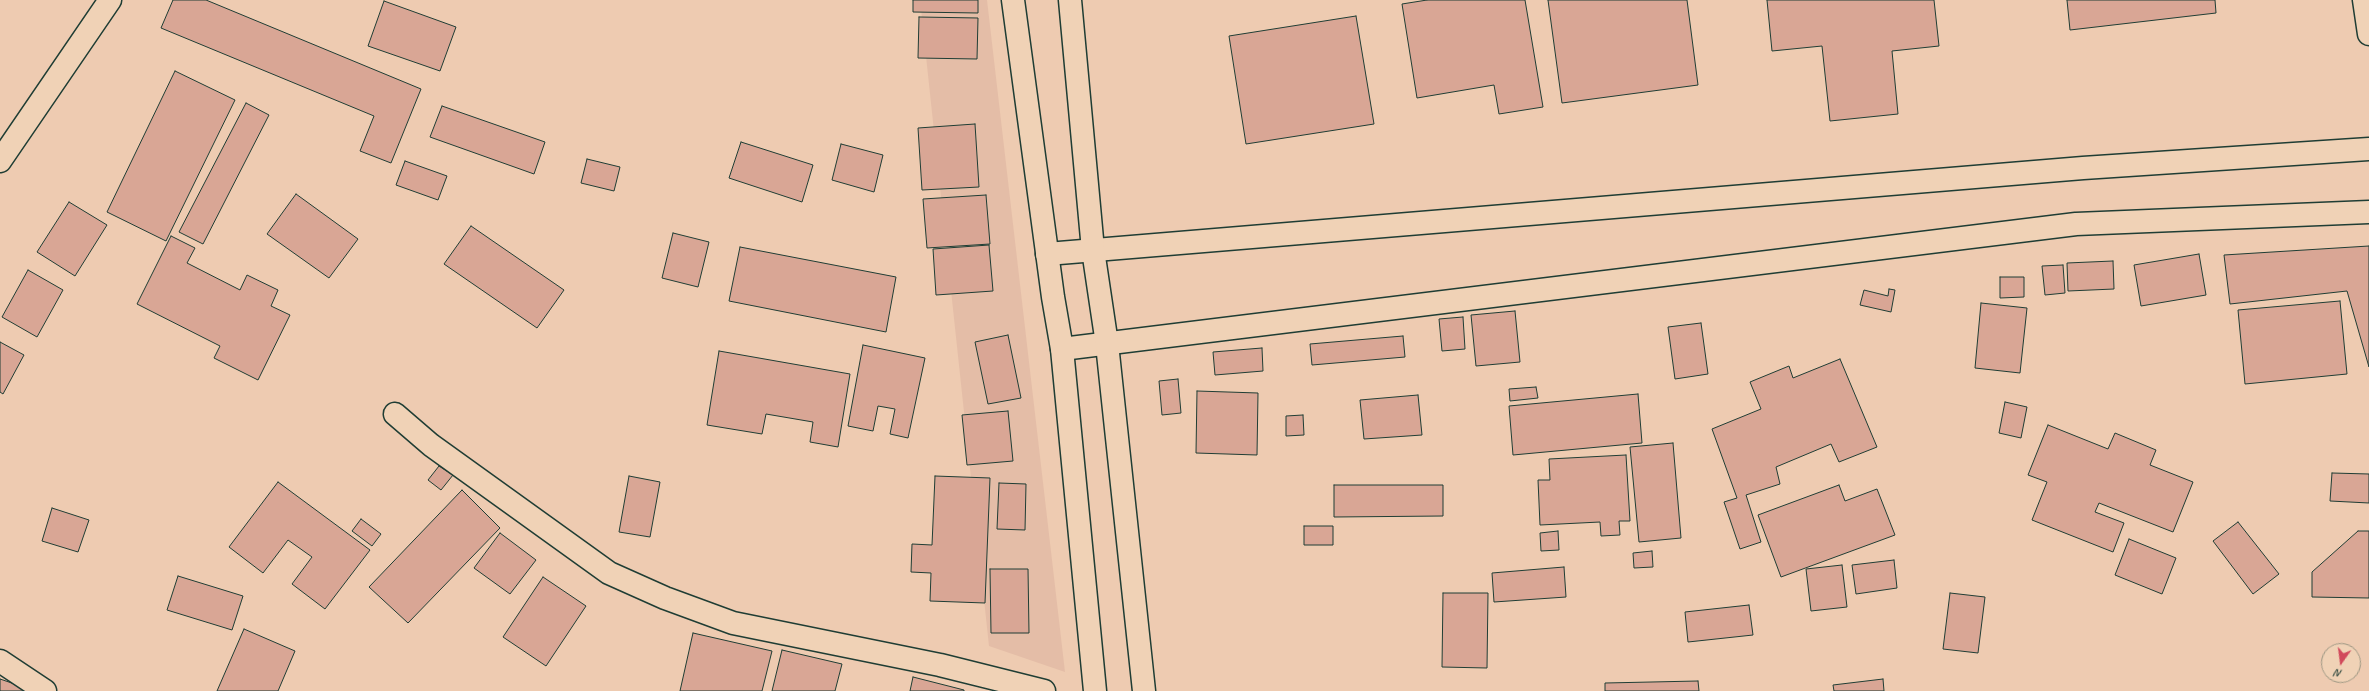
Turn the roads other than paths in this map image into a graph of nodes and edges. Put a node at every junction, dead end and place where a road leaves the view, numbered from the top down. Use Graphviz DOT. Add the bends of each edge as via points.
graph roads {
  1 [pos="110,0"];
  2 [pos="1012,0"];
  3 [pos="1070,0"];
  4 [pos="2364,0"];
  5 [pos="2369,34"];
  6 [pos="2369,149"];
  7 [pos="0,161"];
  8 [pos="2369,212"];
  9 [pos="1093,250"];
  10 [pos="1047,254"];
  11 [pos="1107,344"];
  12 [pos="1062,349"];
  13 [pos="395,414"];
  14 [pos="0,661"];
  15 [pos="45,691"];
  16 [pos="1044,691"];
  17 [pos="1095,691"];
  18 [pos="1144,691"];
  1 -- 7 [label="street"];
  2 -- 10 [label="street"];
  3 -- 9 [label="street"];
  4 -- 5 [label="street"];
  6 -- 9 [label="street" via="2083,168"];
  8 -- 11 [label="street" via="2076,224"];
  9 -- 10 [label="street"];
  9 -- 11 [label="street"];
  10 -- 12 [label="street"];
  11 -- 12 [label="street"];
  11 -- 18 [label="street"];
  12 -- 17 [label="street"];
  13 -- 16 [label="street" via="431,445 609,573 665,598 733,623 947,666"];
  14 -- 15 [label="street"];
}
